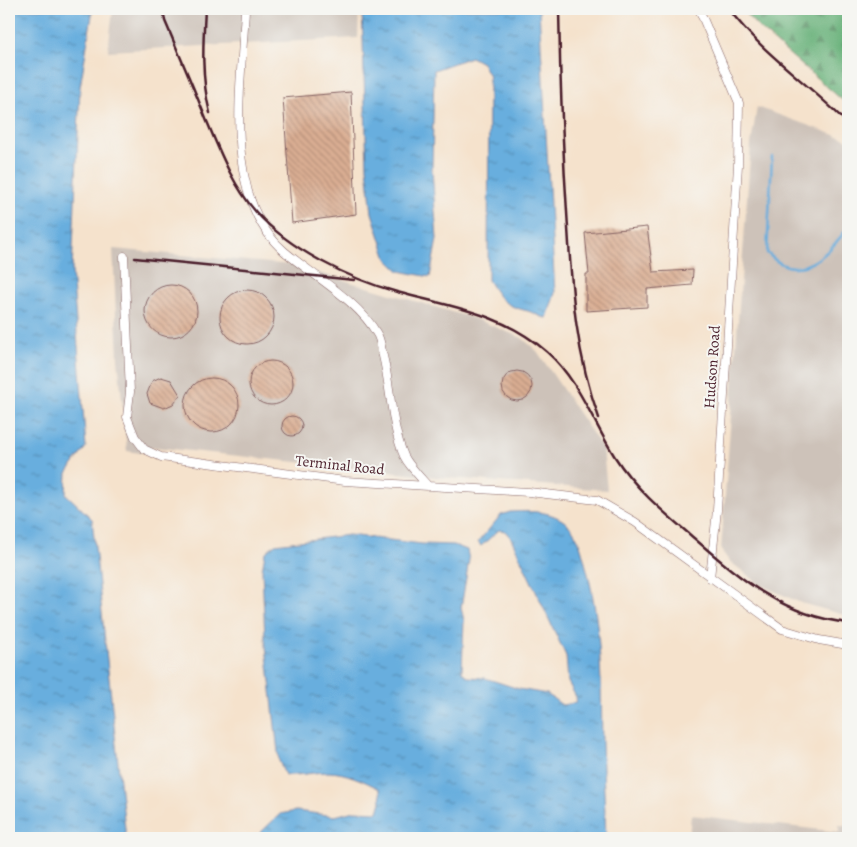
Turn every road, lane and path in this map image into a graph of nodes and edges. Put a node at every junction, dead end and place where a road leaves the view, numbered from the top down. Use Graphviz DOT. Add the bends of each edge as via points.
graph roads {
  1 [pos="245,9"];
  2 [pos="699,9"];
  3 [pos="124,256"];
  4 [pos="428,486"];
  5 [pos="710,578"];
  6 [pos="848,645"];
  1 -- 4 [label="street" via="239,149 245,183 254,208 268,234 283,250 350,301 378,334 404,457"];
  2 -- 5 [label="street, Hudson Road" via="739,103 717,510"];
  3 -- 4 [label="street, Terminal Road" via="130,392 127,417 134,437 144,449 161,457 345,481"];
  4 -- 5 [label="street, Terminal Road" via="597,500 635,522"];
  5 -- 6 [label="street" via="782,629"];
}
